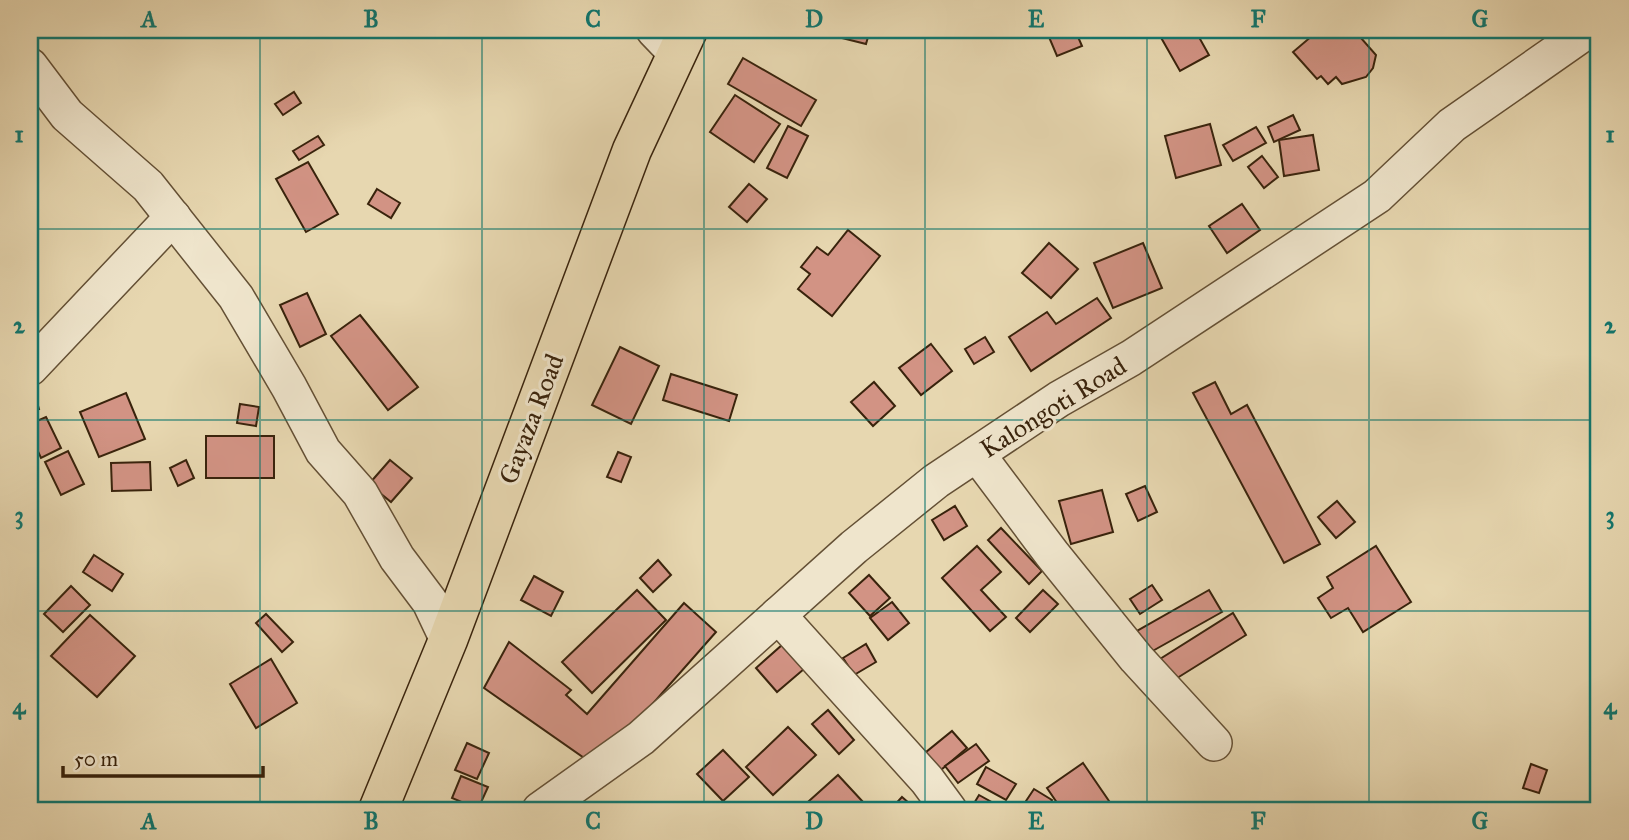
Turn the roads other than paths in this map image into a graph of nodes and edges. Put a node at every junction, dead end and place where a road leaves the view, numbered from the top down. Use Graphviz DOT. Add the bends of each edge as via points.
graph roads {
  1 [pos="1588,30"];
  2 [pos="673,38"];
  3 [pos="30,66"];
  4 [pos="173,217"];
  5 [pos="30,368"];
  6 [pos="977,454"];
  7 [pos="778,615"];
  8 [pos="448,640"];
  9 [pos="1214,743"];
  10 [pos="378,810"];
  11 [pos="540,810"];
  12 [pos="949,810"];
  1 -- 6 [label="street, Kalongoti Road" via="1452,125 1377,197"];
  2 -- 8 [label="main road, Gayaza Road"];
  3 -- 4 [label="street" via="67,115 148,186"];
  4 -- 5 [label="street"];
  4 -- 8 [label="street" via="236,296 323,451 360,494 397,558 430,601"];
  6 -- 7 [label="street, Kalongoti Road" via="854,547"];
  6 -- 9 [label="street" via="1136,658"];
  7 -- 11 [label="street, Kalongoti Road" via="641,738"];
  7 -- 12 [label="street"];
  8 -- 10 [label="main road, Gayaza Road"];
}
